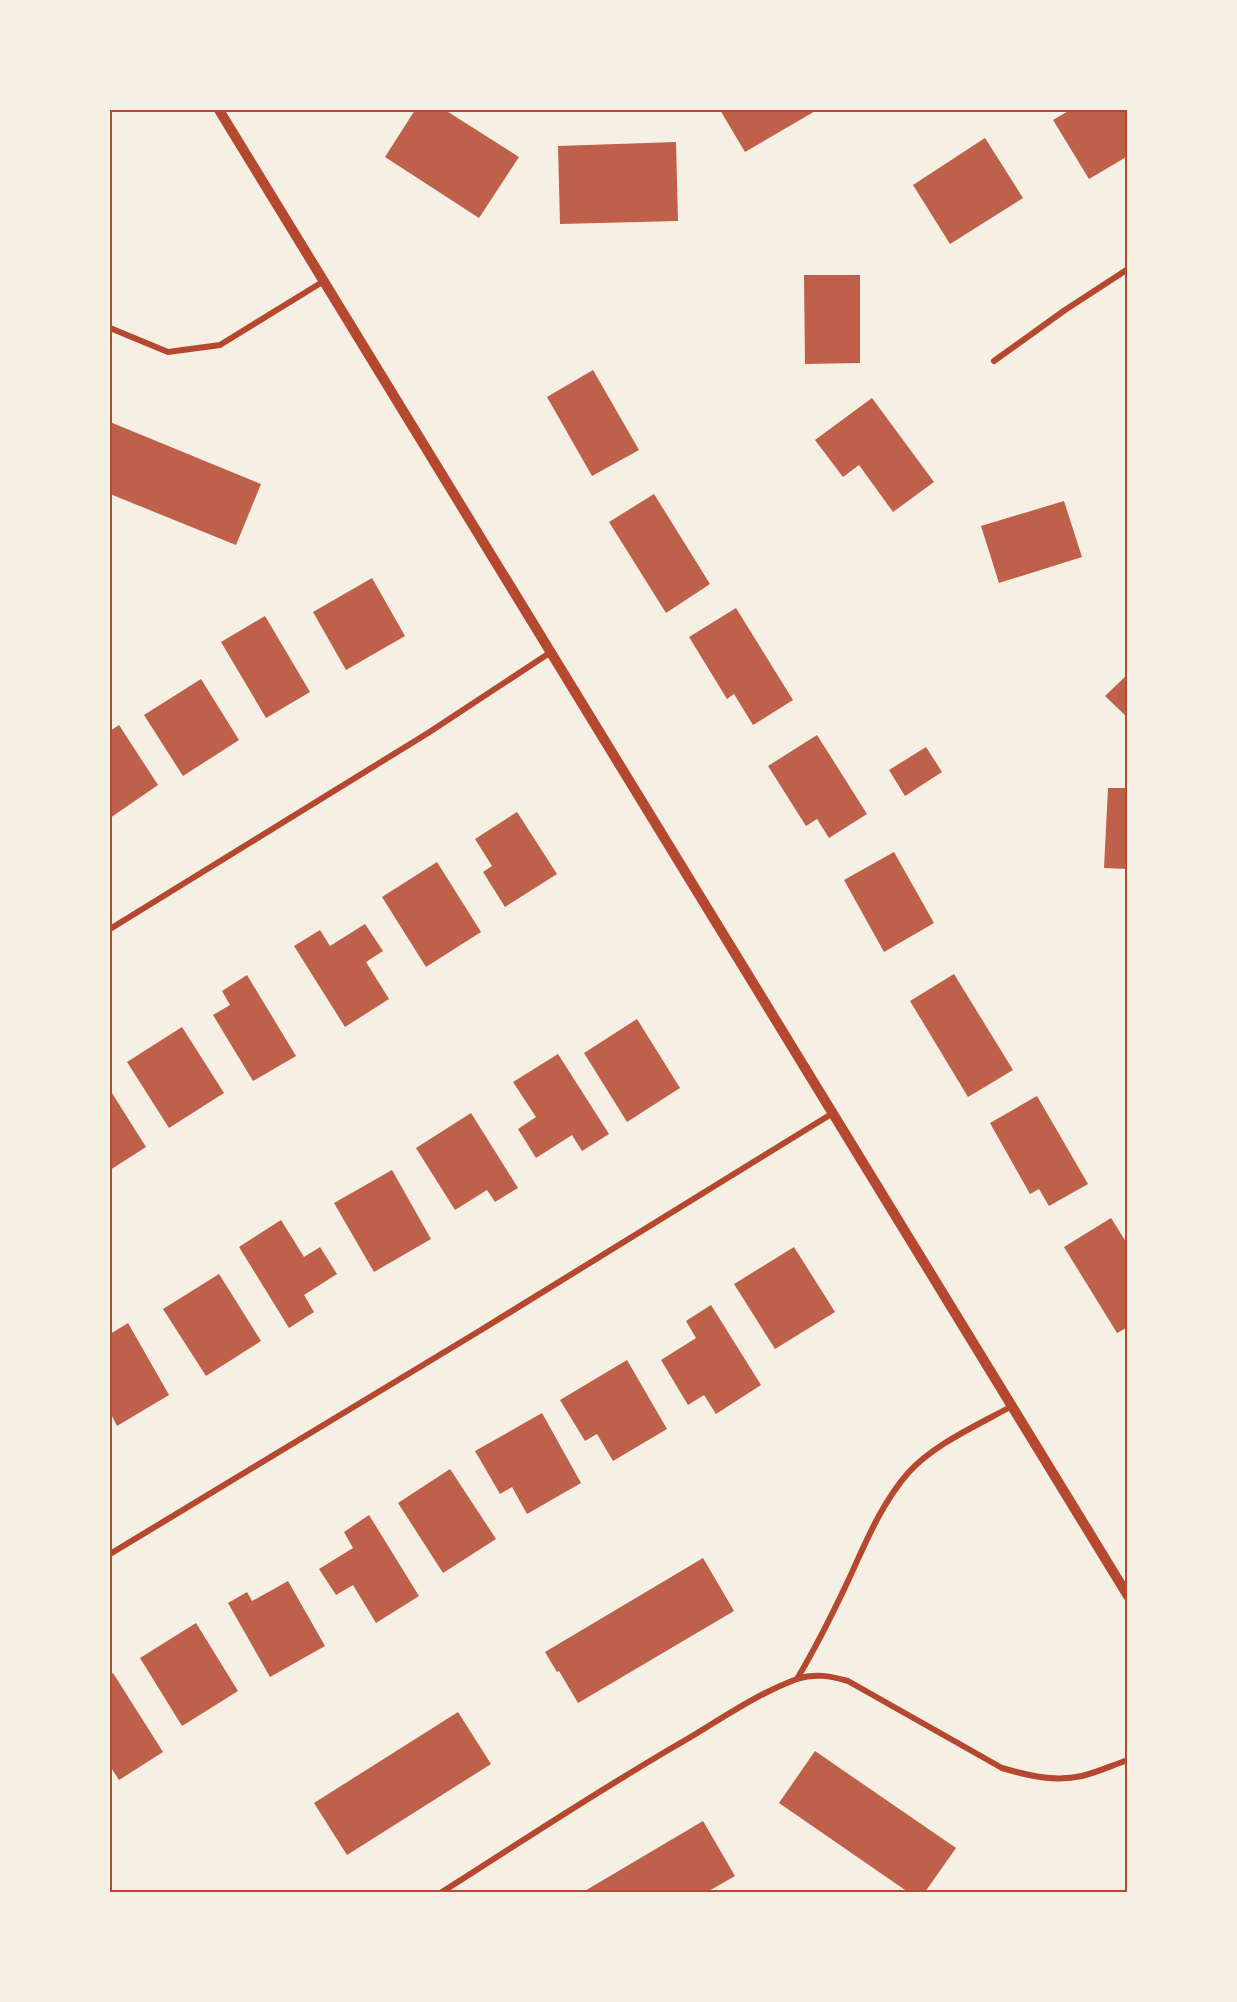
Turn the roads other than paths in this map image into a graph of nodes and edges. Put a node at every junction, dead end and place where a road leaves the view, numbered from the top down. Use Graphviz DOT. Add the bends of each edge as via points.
graph roads {
  1 [pos="219,110"];
  2 [pos="1128,269"];
  3 [pos="324,281"];
  4 [pos="110,328"];
  5 [pos="994,361"];
  6 [pos="551,652"];
  7 [pos="110,929"];
  8 [pos="833,1113"];
  9 [pos="1011,1406"];
  10 [pos="110,1554"];
  11 [pos="1126,1588"];
  12 [pos="797,1679"];
  13 [pos="1128,1760"];
  14 [pos="442,1893"];
  1 -- 3 [label="street"];
  2 -- 5 [label="street"];
  3 -- 4 [label="street" via="219,345 168,352"];
  3 -- 6 [label="street"];
  6 -- 7 [label="street" via="428,733"];
  6 -- 8 [label="street"];
  8 -- 9 [label="street"];
  8 -- 10 [label="street"];
  9 -- 11 [label="street"];
  9 -- 12 [label="street" via="933,1451 908,1473 874,1526"];
  12 -- 13 [label="street" via="827,1675 848,1681 1002,1768 1029,1776 1082,1776"];
  12 -- 14 [label="street" via="636,1769"];
}
